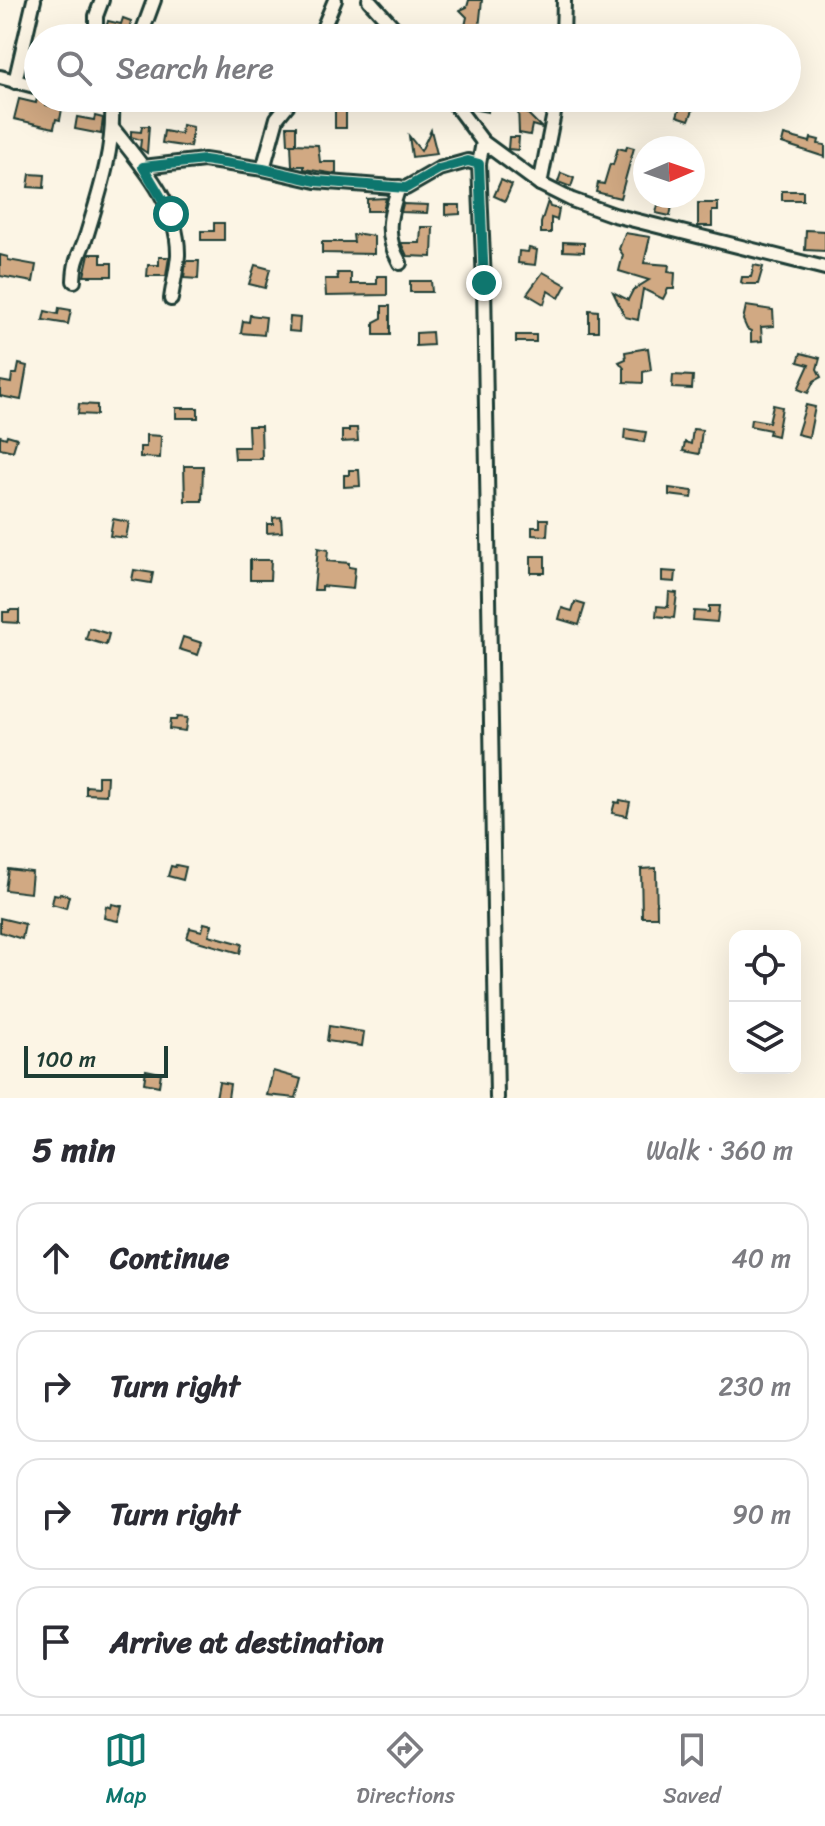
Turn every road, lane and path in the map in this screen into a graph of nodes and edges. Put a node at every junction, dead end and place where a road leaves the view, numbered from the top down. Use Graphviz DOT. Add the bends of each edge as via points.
graph roads {
  1 [pos="34,0"];
  2 [pos="102,0"];
  3 [pos="154,0"];
  4 [pos="335,0"];
  5 [pos="369,0"];
  6 [pos="388,0"];
  7 [pos="564,0"];
  8 [pos="380,11"];
  9 [pos="28,24"];
  10 [pos="96,24"];
  11 [pos="145,24"];
  12 [pos="325,24"];
  13 [pos="391,24"];
  14 [pos="563,24"];
  15 [pos="24,43"];
  16 [pos="0,77"];
  17 [pos="15,82"];
  18 [pos="24,84"];
  19 [pos="114,112"];
  20 [pos="282,112"];
  21 [pos="460,112"];
  22 [pos="554,112"];
  23 [pos="113,129"];
  24 [pos="483,142"];
  25 [pos="479,164"];
  26 [pos="143,167"];
  27 [pos="263,169"];
  28 [pos="540,184"];
  29 [pos="399,187"];
  30 [pos="400,263"];
  31 [pos="825,268"];
  32 [pos="74,281"];
  33 [pos="171,299"];
  34 [pos="497,1098"];
  1 -- 9 [label="street"];
  2 -- 10 [label="street"];
  3 -- 11 [label="street"];
  4 -- 12 [label="street"];
  5 -- 8 [label="street"];
  6 -- 8 [label="street"];
  7 -- 14 [label="street"];
  8 -- 13 [label="street"];
  15 -- 17 [label="street"];
  16 -- 17 [label="street"];
  17 -- 18 [label="street"];
  19 -- 23 [label="street"];
  20 -- 27 [label="street"];
  21 -- 24 [label="street"];
  22 -- 28 [label="street"];
  23 -- 26 [label="street"];
  23 -- 32 [label="street" via="100,192 75,259"];
  24 -- 25 [label="street"];
  24 -- 28 [label="street"];
  25 -- 29 [label="street" via="468,161 439,169"];
  25 -- 34 [label="street"];
  26 -- 27 [label="street" via="204,160"];
  26 -- 33 [label="street" via="171,214 178,253"];
  27 -- 29 [label="street" via="316,181"];
  28 -- 31 [label="street" via="614,215"];
  29 -- 30 [label="street" via="390,215 390,246"];
}
